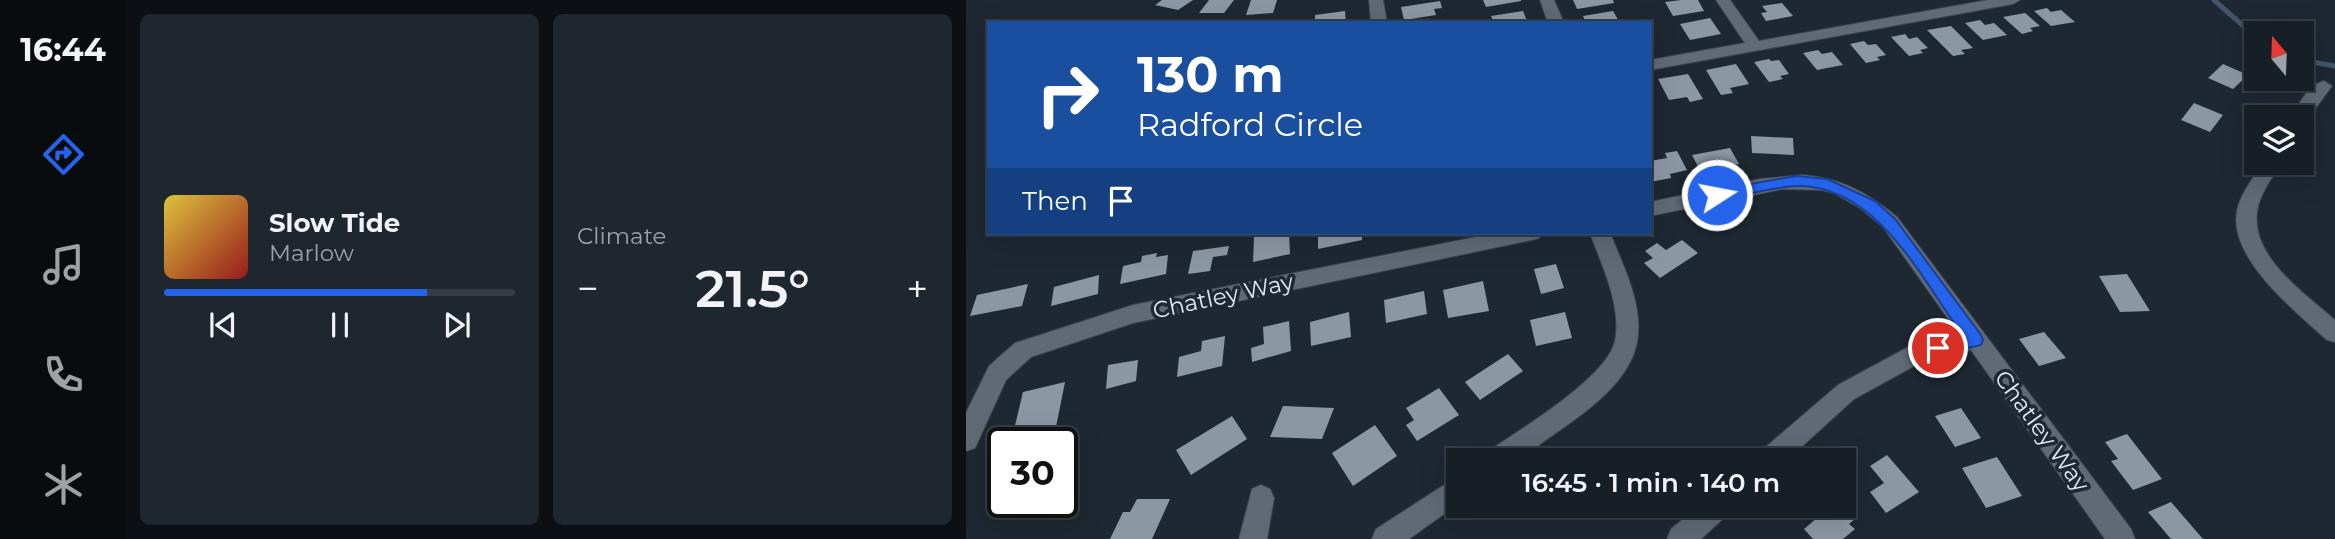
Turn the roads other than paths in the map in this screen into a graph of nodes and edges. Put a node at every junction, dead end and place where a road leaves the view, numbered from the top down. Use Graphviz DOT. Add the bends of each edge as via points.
graph roads {
  1 [pos="1376,0"];
  2 [pos="1547,0"];
  3 [pos="1723,0"];
  4 [pos="1900,0"];
  5 [pos="2012,0"];
  6 [pos="1916,17"];
  7 [pos="1379,21"];
  8 [pos="1555,21"];
  9 [pos="1755,46"];
  10 [pos="1652,65"];
  11 [pos="2324,86"];
  12 [pos="2308,105"];
  13 [pos="2266,175"];
  14 [pos="1652,209"];
  15 [pos="1522,235"];
  16 [pos="1601,235"];
  17 [pos="2335,333"];
  18 [pos="1975,340"];
  19 [pos="966,440"];
  20 [pos="1513,448"];
  21 [pos="1783,448"];
  22 [pos="1446,496"];
  23 [pos="1261,498"];
  24 [pos="1705,518"];
  25 [pos="1253,539"];
  26 [pos="1386,539"];
  27 [pos="1681,539"];
  28 [pos="2121,539"];
  1 -- 7 [label="street"];
  2 -- 8 [label="street"];
  3 -- 9 [label="street"];
  4 -- 6 [label="street"];
  5 -- 6 [label="street"];
  6 -- 9 [label="street"];
  9 -- 10 [label="street"];
  11 -- 12 [label="street"];
  13 -- 17 [label="street" via="2246,213 2247,232 2269,270"];
  14 -- 18 [label="street, Chatley Way" via="1796,181 1822,183 1849,193 1890,222"];
  15 -- 19 [label="street, Chatley Way" via="1133,314 1023,350 997,373"];
  16 -- 20 [label="street" via="1618,282 1626,344 1611,370 1589,393"];
  18 -- 21 [label="street" via="1920,352 1846,392"];
  18 -- 28 [label="street, Chatley Way"];
  22 -- 26 [label="street"];
  23 -- 25 [label="street"];
  24 -- 27 [label="street"];
}
